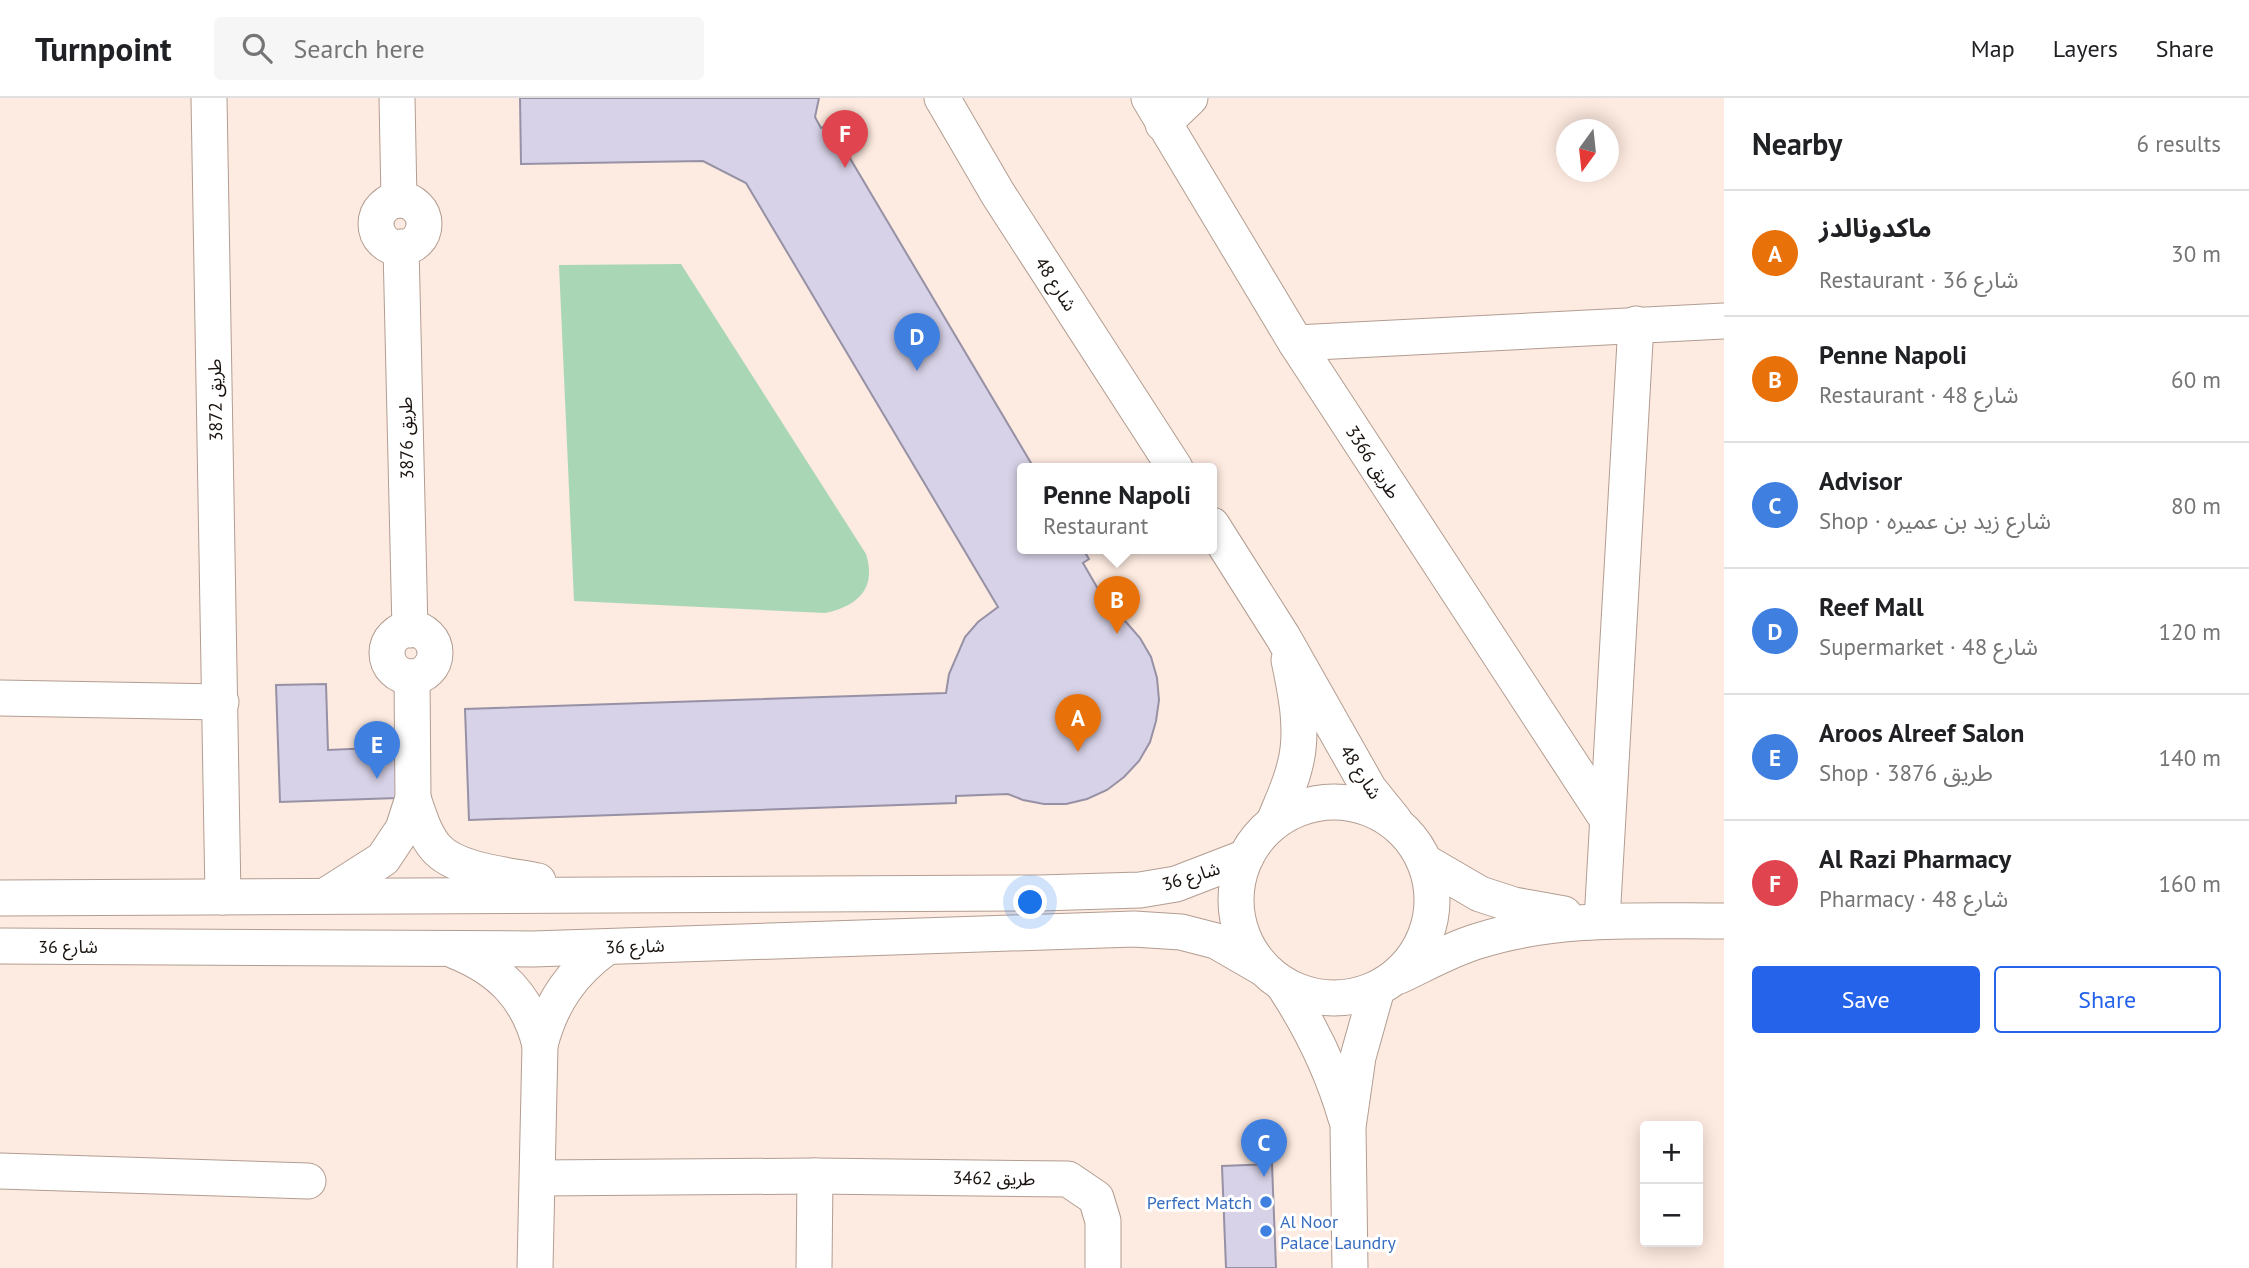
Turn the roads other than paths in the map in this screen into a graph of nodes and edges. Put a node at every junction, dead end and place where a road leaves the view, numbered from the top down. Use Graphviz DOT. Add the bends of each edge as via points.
graph roads {
  1 [pos="209,98"];
  2 [pos="397,98"];
  3 [pos="942,98"];
  4 [pos="1190,98"];
  5 [pos="1156,111"];
  6 [pos="1724,321"];
  7 [pos="1636,324"];
  8 [pos="1296,343"];
  9 [pos="1172,463"];
  10 [pos="1217,533"];
  11 [pos="1283,636"];
  12 [pos="0,698"];
  13 [pos="221,702"];
  14 [pos="413,798"];
  15 [pos="1607,819"];
  16 [pos="1274,822"];
  17 [pos="1403,830"];
  18 [pos="1245,857"];
  19 [pos="1425,862"];
  20 [pos="602,895"];
  21 [pos="325,896"];
  22 [pos="223,897"];
  23 [pos="0,898"];
  24 [pos="1602,921"];
  25 [pos="1724,921"];
  26 [pos="0,946"];
  27 [pos="607,947"];
  28 [pos="447,949"];
  29 [pos="1272,976"];
  30 [pos="1386,983"];
  31 [pos="540,1045"];
  32 [pos="1348,1127"];
  33 [pos="0,1171"];
  34 [pos="815,1176"];
  35 [pos="538,1178"];
  36 [pos="308,1181"];
  37 [pos="535,1268"];
  38 [pos="814,1268"];
  39 [pos="1103,1268"];
  40 [pos="1350,1268"];
  1 -- 13 [label="street, طريق 3872"];
  2 -- 14 [label="street, طريق 3876" via="399,200 416,207 423,220 420,236 401,247 410,630 428,636 435,650 427,671 412,677"];
  3 -- 9 [label="street, شارع 48" via="998,194"];
  4 -- 5 [label="street"];
  5 -- 8 [label="street, طريق 3366"];
  6 -- 7 [label="street"];
  7 -- 8 [label="street"];
  7 -- 15 [label="street"];
  8 -- 15 [label="street, طريق 3366"];
  10 -- 11 [label="street, شارع 48"];
  11 -- 16 [label="street, شارع 48" via="1294,682 1299,740 1295,766"];
  11 -- 17 [label="street, شارع 48" via="1369,789"];
  12 -- 13 [label="street"];
  13 -- 22 [label="street, طريق 3872"];
  14 -- 20 [label="street" via="435,847 450,860"];
  14 -- 21 [label="street" via="403,829 383,859"];
  15 -- 24 [label="street"];
  16 -- 17 [label="street" via="1299,808 1326,802 1354,804 1381,814"];
  16 -- 18 [label="street"];
  17 -- 19 [label="street"];
  18 -- 20 [label="street, شارع 36" via="1176,884 1140,890"];
  18 -- 29 [label="street" via="1237,884 1236,914 1245,942"];
  19 -- 24 [label="street" via="1480,894"];
  19 -- 30 [label="street" via="1432,893 1430,925 1417,954"];
  20 -- 21 [label="street, شارع 36"];
  21 -- 22 [label="street, شارع 36"];
  22 -- 23 [label="street, شارع 36"];
  24 -- 25 [label="street"];
  24 -- 30 [label="street" via="1524,929 1476,942"];
  26 -- 28 [label="street, شارع 36"];
  27 -- 28 [label="street, شارع 36"];
  27 -- 29 [label="street, شارع 36" via="1134,929 1181,932 1216,941"];
  27 -- 31 [label="street" via="563,989"];
  28 -- 31 [label="street" via="484,964 515,990 535,1025"];
  29 -- 30 [label="street" via="1306,995 1329,999 1354,997"];
  29 -- 32 [label="street" via="1301,1012 1324,1058"];
  30 -- 32 [label="street" via="1358,1057"];
  31 -- 35 [label="street"];
  32 -- 40 [label="street"];
  33 -- 36 [label="street"];
  34 -- 35 [label="street, طريق 3462"];
  34 -- 38 [label="street"];
  34 -- 39 [label="street, طريق 3462" via="1068,1179 1096,1198 1103,1222"];
  35 -- 37 [label="street"];
}
